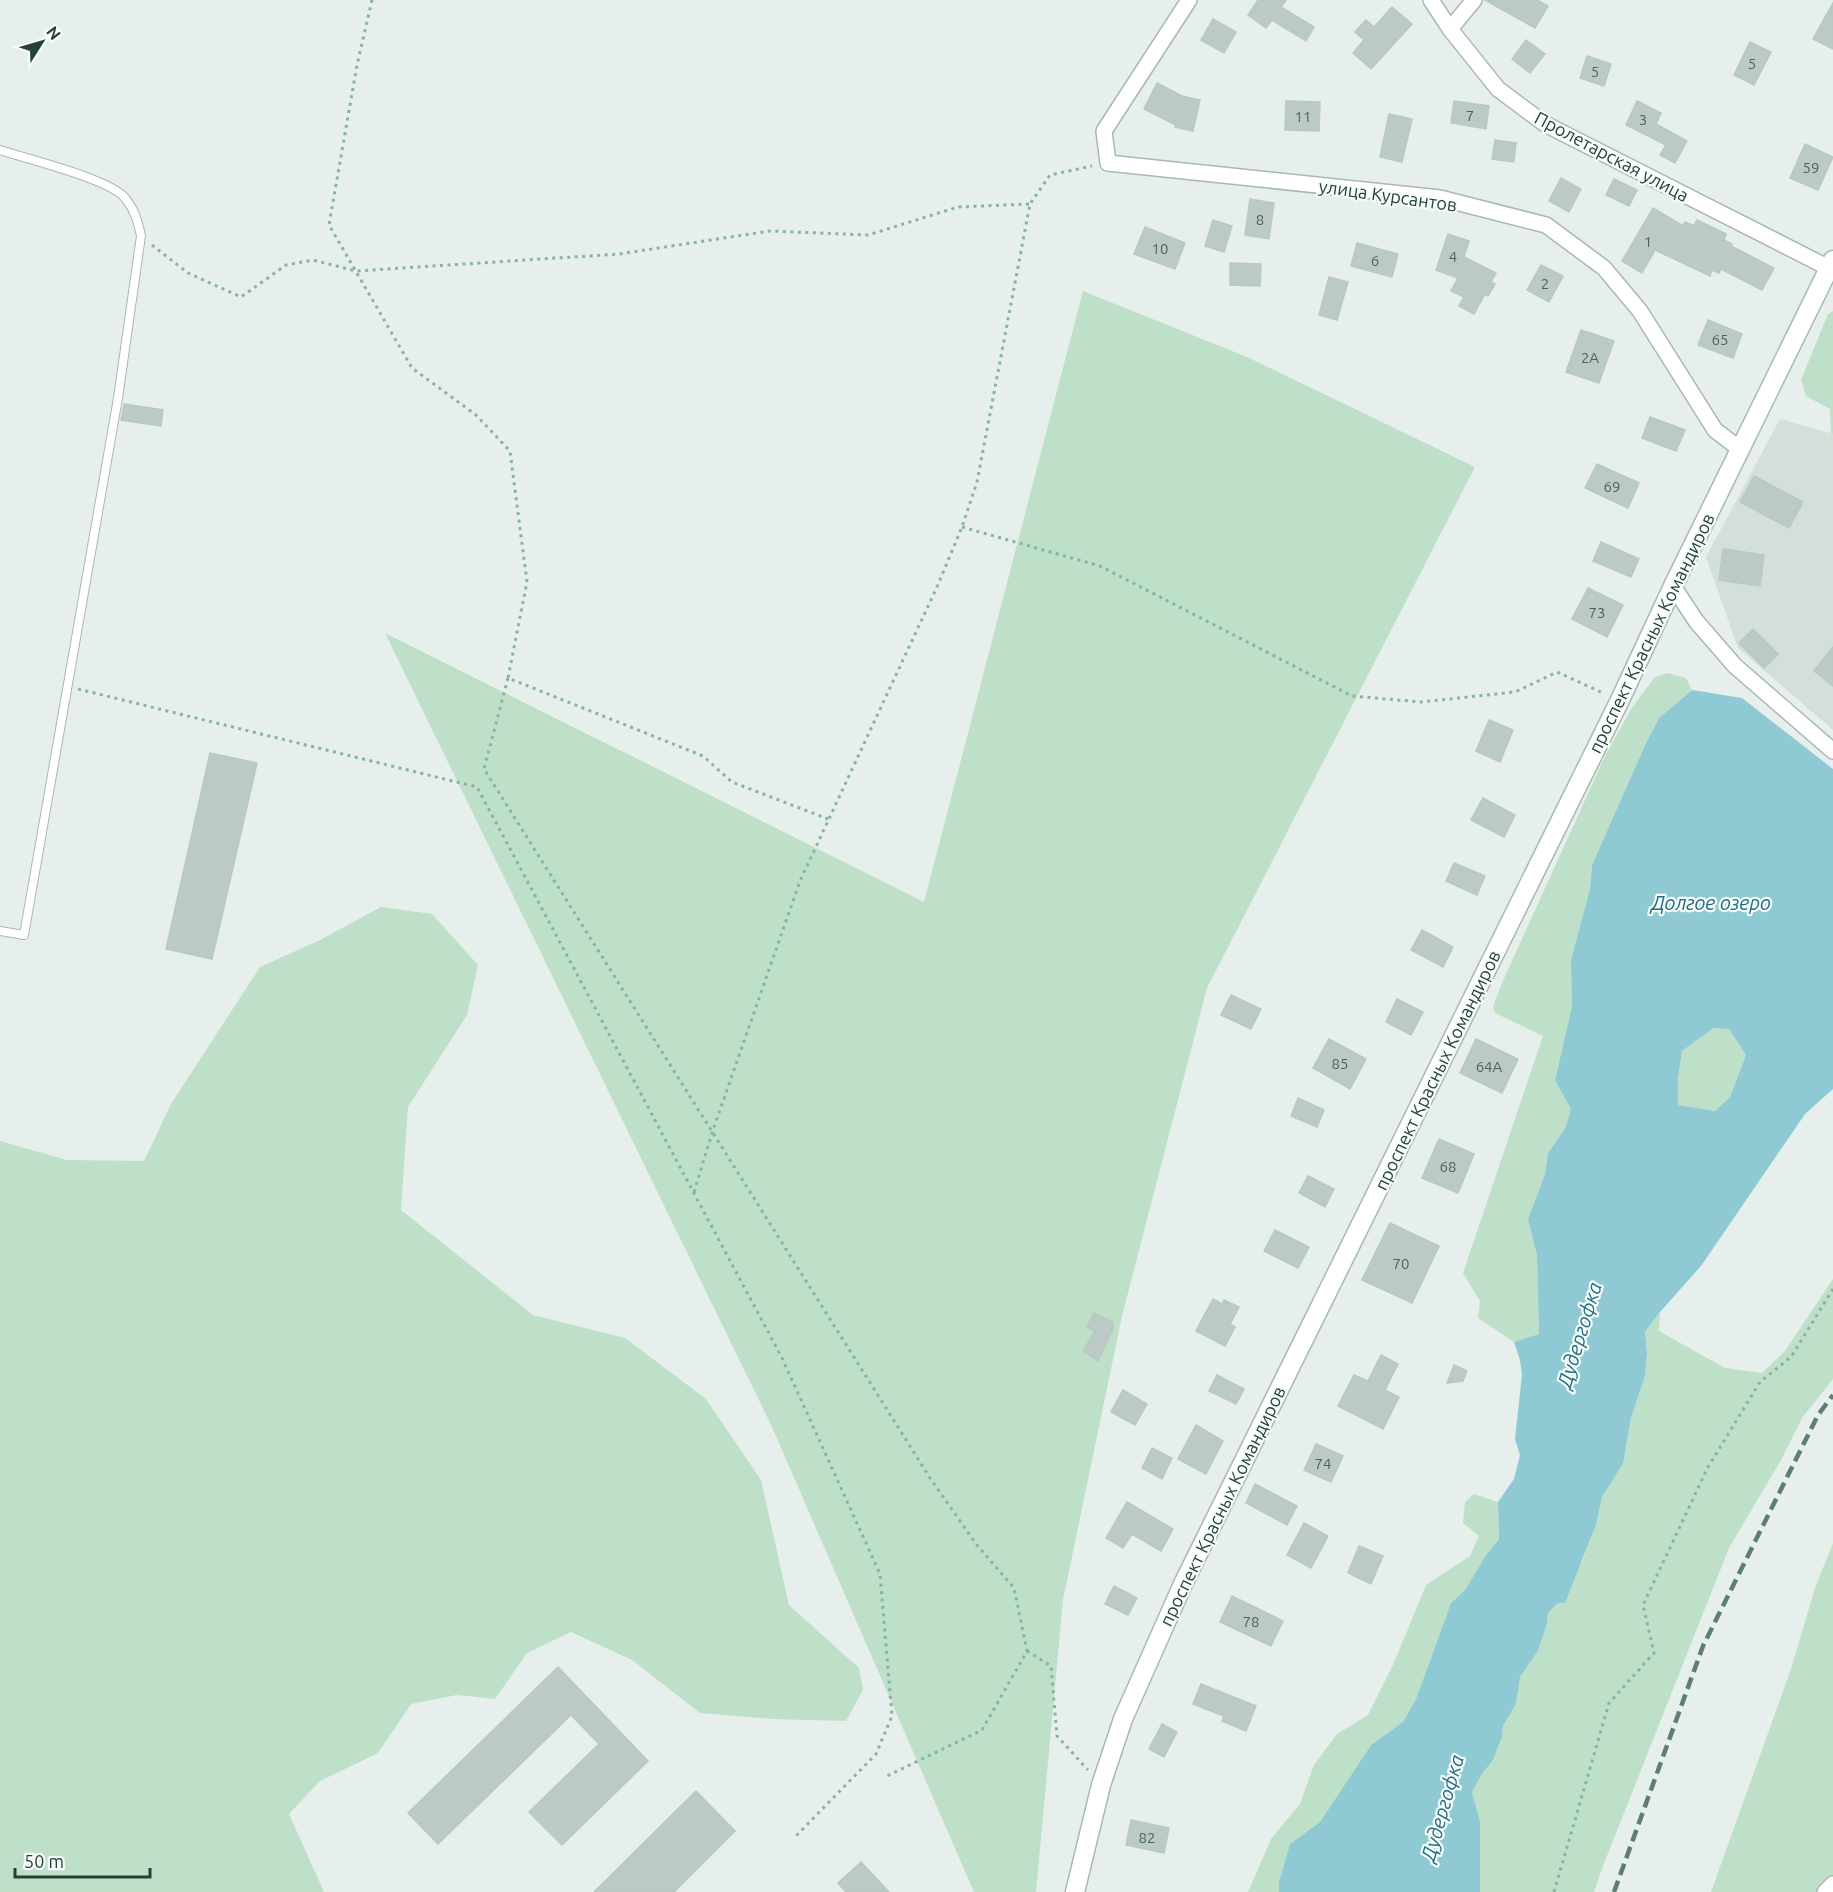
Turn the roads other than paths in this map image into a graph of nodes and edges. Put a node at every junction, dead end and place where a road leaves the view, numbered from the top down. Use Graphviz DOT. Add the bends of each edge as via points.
graph roads {
  1 [pos="1189,0"];
  2 [pos="1431,0"];
  3 [pos="1474,0"];
  4 [pos="1450,29"];
  5 [pos="0,150"];
  6 [pos="1831,264"];
  7 [pos="1741,450"];
  8 [pos="1673,586"];
  9 [pos="1833,751"];
  10 [pos="0,931"];
  11 [pos="1833,1884"];
  12 [pos="1075,1892"];
  13 [pos="1825,1892"];
  1 -- 7 [label="street, улица Курсантов" via="1104,131 1108,163 1440,198 1546,225 1604,268 1640,311 1715,430"];
  2 -- 4 [label="street, Пролетарская улица"];
  3 -- 4 [label="street"];
  4 -- 6 [label="street, Пролетарская улица" via="1498,89 1545,123"];
  5 -- 10 [label="lane" via="106,184 124,196 136,214 141,236 118,399 24,935"];
  6 -- 7 [label="street, проспект Красных Командиров"];
  7 -- 8 [label="street, проспект Красных Командиров"];
  8 -- 9 [label="street" via="1696,621 1735,666"];
  8 -- 12 [label="street, проспект Красных Командиров" via="1182,1584 1123,1719 1101,1785"];
  11 -- 13 [label="street"];
}
